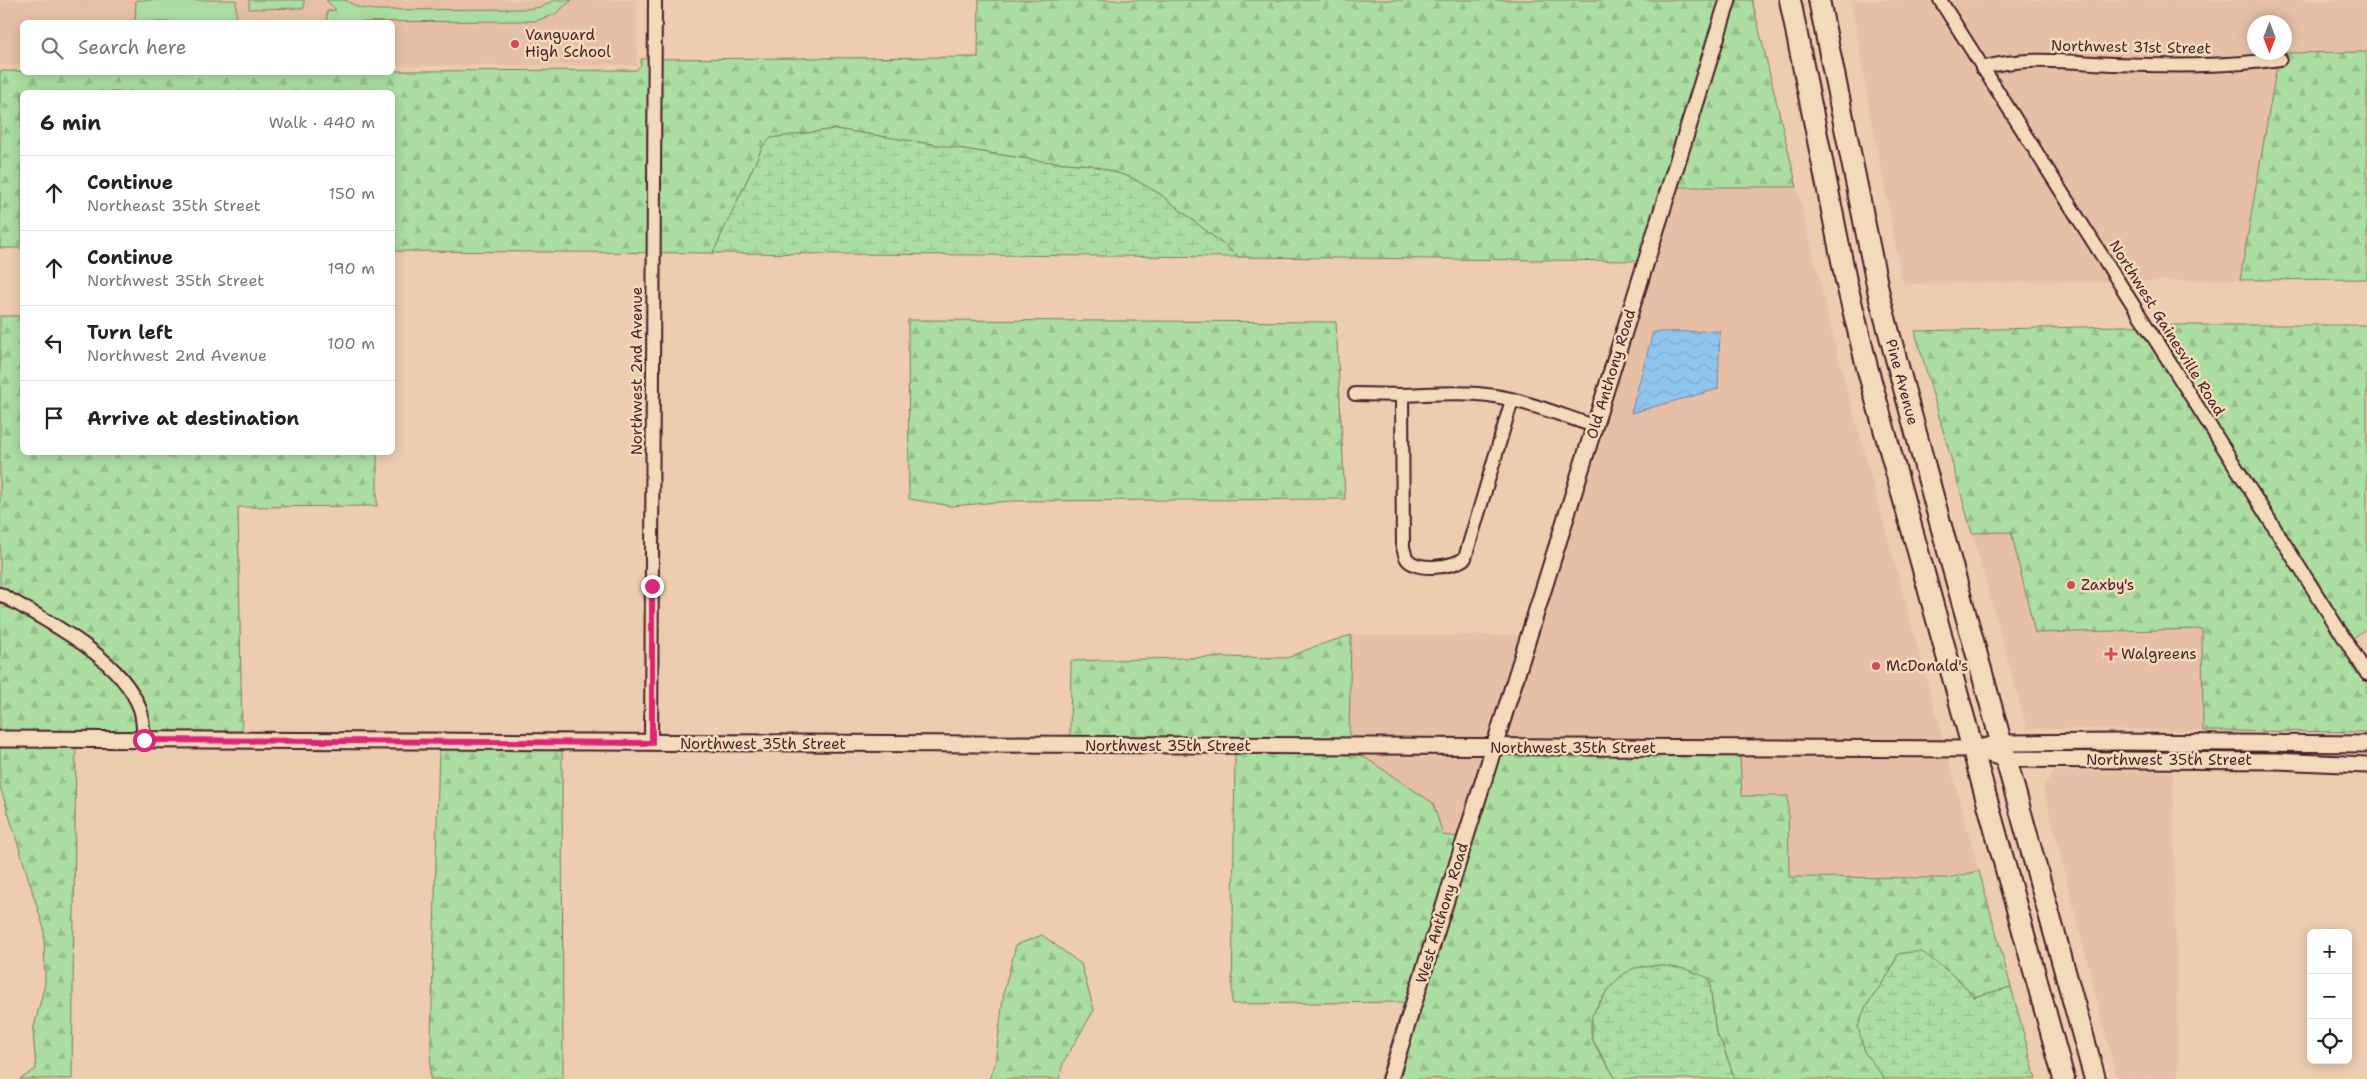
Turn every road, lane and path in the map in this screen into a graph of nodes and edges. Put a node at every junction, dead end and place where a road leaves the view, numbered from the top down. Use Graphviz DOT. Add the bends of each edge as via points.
graph roads {
  1 [pos="655,0"];
  2 [pos="1728,0"];
  3 [pos="1790,0"];
  4 [pos="1819,0"];
  5 [pos="1940,0"];
  6 [pos="2273,60"];
  7 [pos="1982,68"];
  8 [pos="1867,368"];
  9 [pos="1355,394"];
  10 [pos="1402,395"];
  11 [pos="1512,400"];
  12 [pos="1912,418"];
  13 [pos="1594,426"];
  14 [pos="0,594"];
  15 [pos="2367,674"];
  16 [pos="0,740"];
  17 [pos="144,740"];
  18 [pos="652,743"];
  19 [pos="2367,744"];
  20 [pos="1493,747"];
  21 [pos="1973,749"];
  22 [pos="2003,751"];
  23 [pos="2367,765"];
  24 [pos="1390,1079"];
  25 [pos="2064,1079"];
  26 [pos="2095,1079"];
  1 -- 18 [label="street, Northwest 2nd Avenue"];
  2 -- 13 [label="street, Old Anthony Road"];
  3 -- 8 [label="highway, Pine Avenue" via="1833,223"];
  4 -- 12 [label="highway, Pine Avenue" via="1880,299"];
  5 -- 7 [label="street, Northwest Gainesville Road"];
  6 -- 7 [label="street, Northwest 31st Street" via="2240,65 2013,62"];
  7 -- 15 [label="street, Northwest Gainesville Road"];
  8 -- 12 [label="highway" via="1881,370 1892,381"];
  8 -- 21 [label="highway, Pine Avenue"];
  9 -- 10 [label="street"];
  10 -- 11 [label="street" via="1483,394"];
  10 -- 11 [label="street" via="1403,548 1406,558 1420,566 1448,566 1458,564 1464,558"];
  11 -- 13 [label="street"];
  12 -- 22 [label="highway, Pine Avenue"];
  13 -- 20 [label="street, Old Anthony Road"];
  14 -- 17 [label="street" via="84,644 120,677 140,709"];
  16 -- 17 [label="street, Northwest 35th Street"];
  17 -- 18 [label="street, Northwest 35th Street"];
  18 -- 20 [label="street, Northwest 35th Street"];
  19 -- 22 [label="street, Northwest 35th Street" via="2118,742"];
  20 -- 21 [label="street, Northwest 35th Street"];
  20 -- 24 [label="street, West Anthony Road"];
  21 -- 22 [label="street, Northwest 35th Street"];
  21 -- 25 [label="highway, Pine Avenue"];
  22 -- 23 [label="street, Northwest 35th Street"];
  22 -- 26 [label="highway, Pine Avenue"];
}
